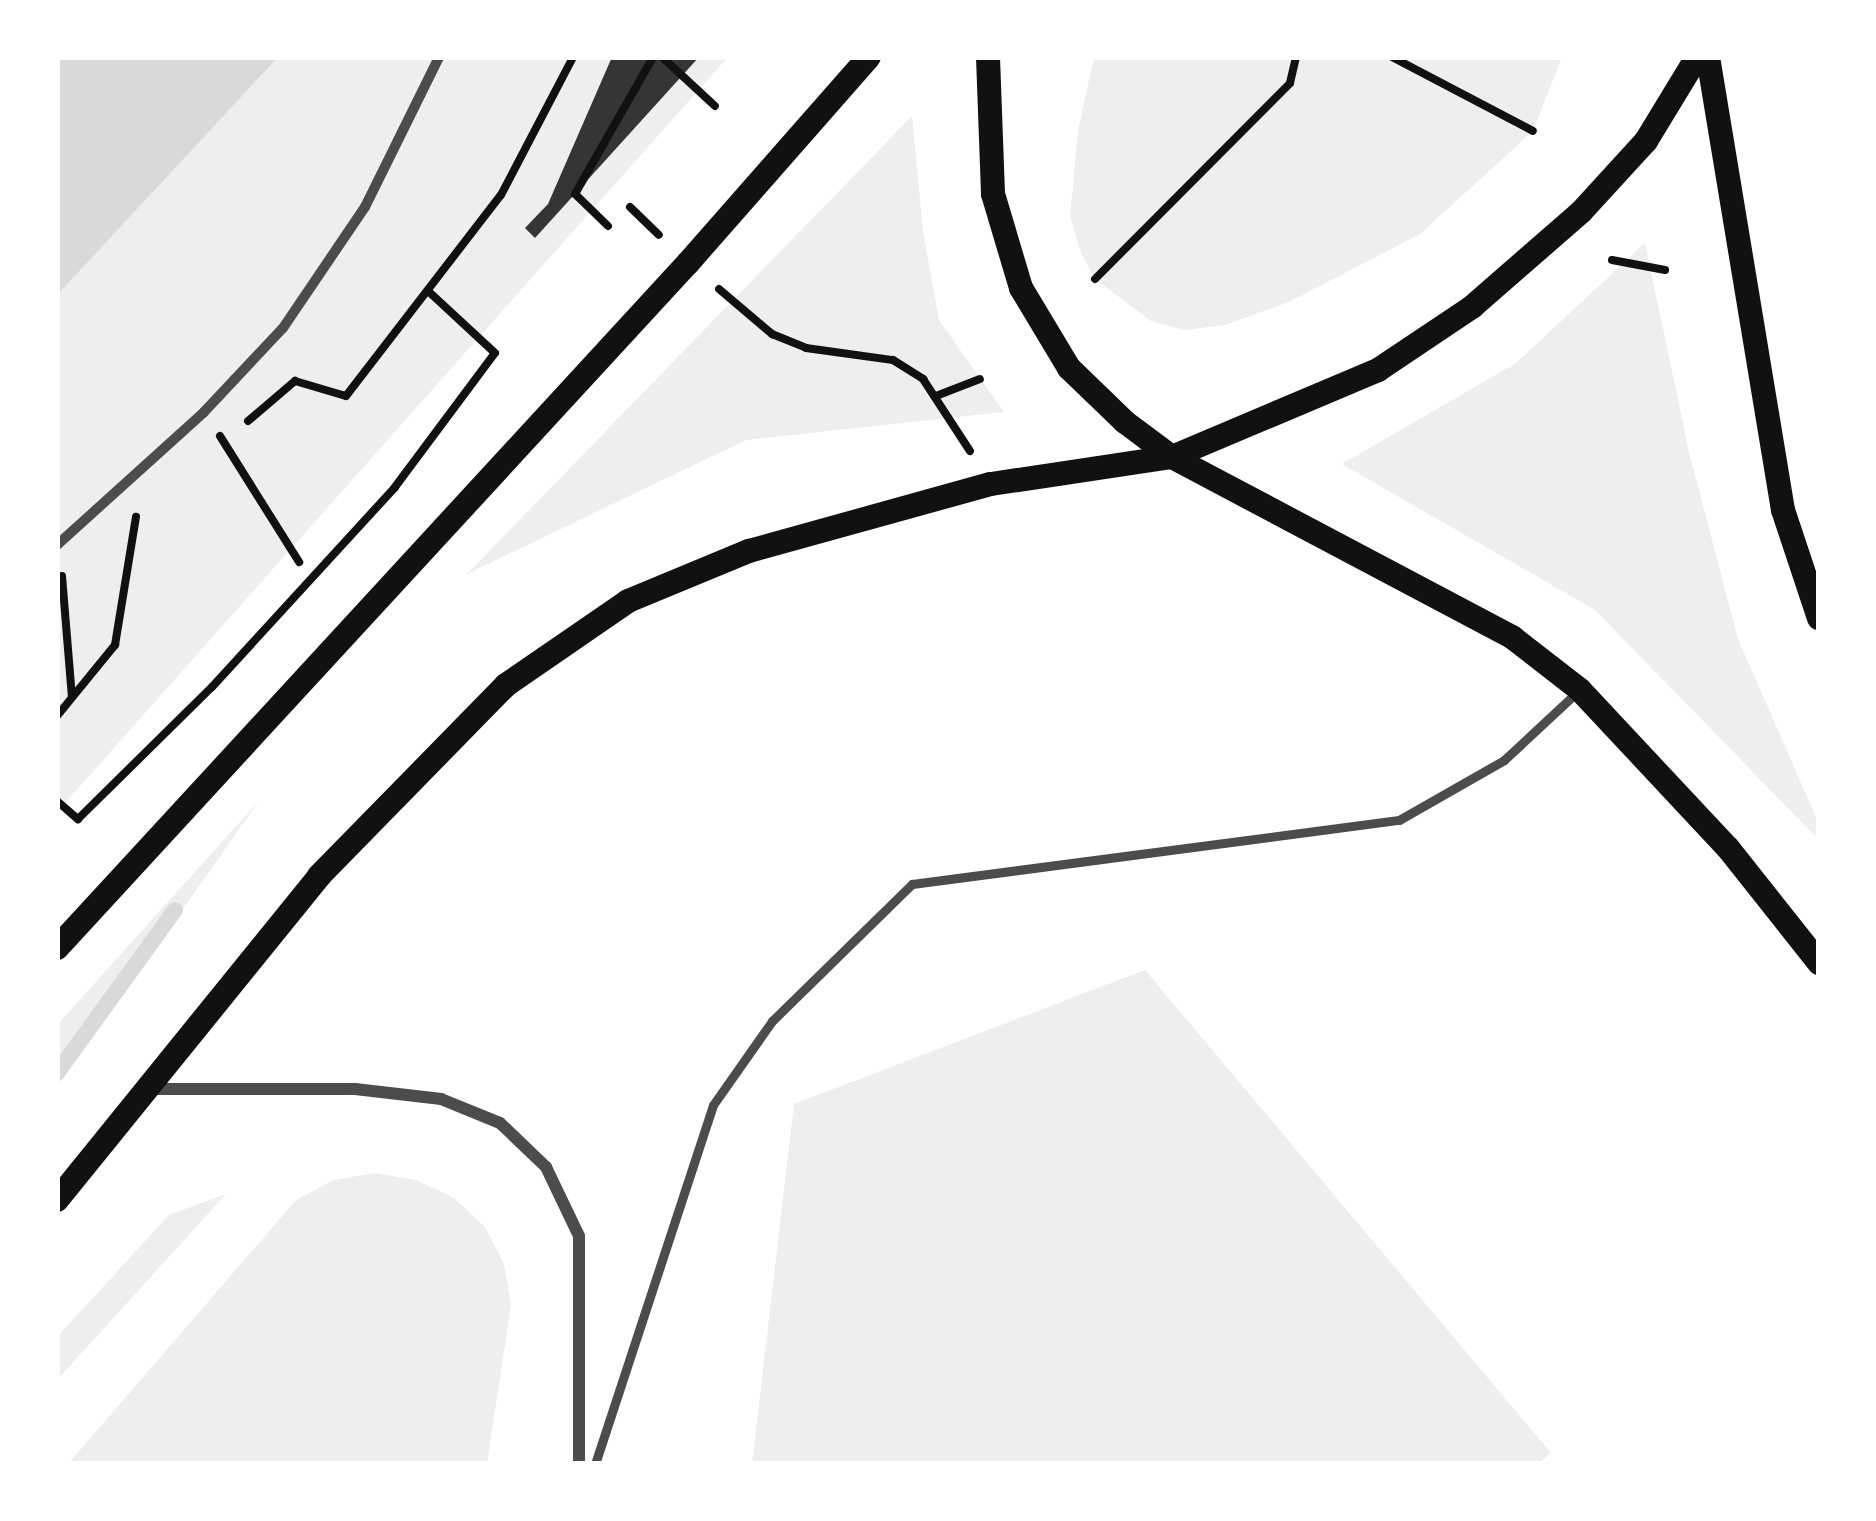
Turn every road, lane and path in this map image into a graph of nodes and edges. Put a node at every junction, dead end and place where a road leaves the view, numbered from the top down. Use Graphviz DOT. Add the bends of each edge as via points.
graph roads {
  1 [pos="440,57"];
  2 [pos="657,57"];
  3 [pos="869,57"];
  4 [pos="988,57"];
  5 [pos="1296,57"];
  6 [pos="1392,57"];
  7 [pos="1697,57"];
  8 [pos="1708,57"];
  9 [pos="570,58"];
  10 [pos="716,106"];
  11 [pos="1533,131"];
  12 [pos="630,207"];
  13 [pos="608,226"];
  14 [pos="1612,260"];
  15 [pos="688,263"];
  16 [pos="1666,270"];
  17 [pos="1095,279"];
  18 [pos="428,291"];
  19 [pos="980,379"];
  20 [pos="295,381"];
  21 [pos="936,396"];
  22 [pos="223,442"];
  23 [pos="1172,457"];
  24 [pos="991,484"];
  25 [pos="57,545"];
  26 [pos="299,562"];
  27 [pos="129,577"];
  28 [pos="66,579"];
  29 [pos="1819,618"];
  30 [pos="1580,690"];
  31 [pos="72,699"];
  32 [pos="57,716"];
  33 [pos="57,801"];
  34 [pos="57,948"];
  35 [pos="1819,963"];
  36 [pos="152,1089"];
  37 [pos="57,1200"];
  38 [pos="579,1464"];
  39 [pos="595,1464"];
  1 -- 25 [label="street" via="365,207 283,328"];
  2 -- 10 [label="path"];
  2 -- 13 [label="path" via="575,194"];
  3 -- 15 [label="main road"];
  4 -- 23 [label="main road" via="993,194 1021,289 1069,368"];
  5 -- 17 [label="path" via="1290,82"];
  6 -- 11 [label="path"];
  7 -- 23 [label="main road" via="1646,141 1581,212 1472,307 1378,370"];
  8 -- 29 [label="main road" via="1783,510"];
  9 -- 18 [label="path" via="501,195"];
  12 -- 15 [label="path"];
  14 -- 16 [label="path"];
  15 -- 21 [label="path" via="772,334 806,348 893,360"];
  15 -- 34 [label="main road"];
  18 -- 20 [label="path" via="346,396"];
  18 -- 33 [label="path" via="495,353 395,487 212,686 79,819"];
  19 -- 21 [label="path"];
  21 -- 24 [label="path"];
  22 -- 26 [label="path"];
  23 -- 24 [label="main road"];
  23 -- 30 [label="main road" via="1512,637"];
  24 -- 36 [label="main road" via="749,551 628,601 506,685 320,876"];
  27 -- 31 [label="path" via="115,645"];
  28 -- 31 [label="path"];
  30 -- 35 [label="main road" via="1728,848"];
  30 -- 39 [label="lane" via="1504,760 1399,820 912,884 772,1022 713,1105"];
  31 -- 32 [label="path"];
  36 -- 37 [label="main road"];
  36 -- 38 [label="street" via="356,1089 441,1099 500,1123 546,1167 579,1236"];
}
